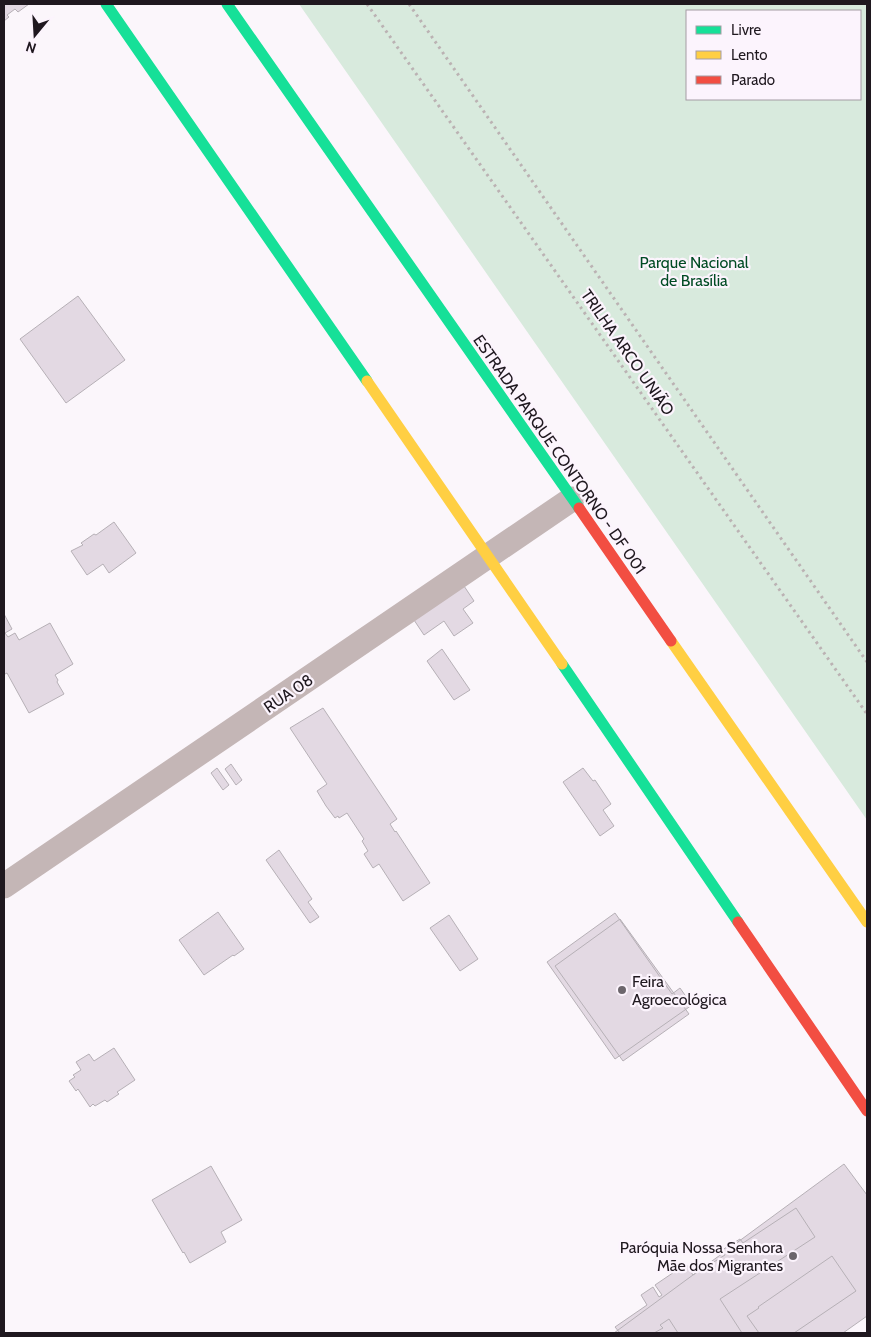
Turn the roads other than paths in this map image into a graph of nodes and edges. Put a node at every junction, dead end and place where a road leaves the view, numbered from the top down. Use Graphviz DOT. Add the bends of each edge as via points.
graph roads {
  1 [pos="106,4"];
  2 [pos="227,4"];
  3 [pos="572,499"];
  4 [pos="488,556"];
  5 [pos="4,886"];
  6 [pos="867,922"];
  7 [pos="867,1111"];
  1 -- 4 [label="street"];
  2 -- 3 [label="street, ESTRADA PARQUE CONTORNO - DF 001"];
  3 -- 4 [label="street, RUA 08"];
  3 -- 6 [label="street, ESTRADA PARQUE CONTORNO - DF 001"];
  4 -- 5 [label="street, RUA 08"];
  4 -- 7 [label="street"];
}
